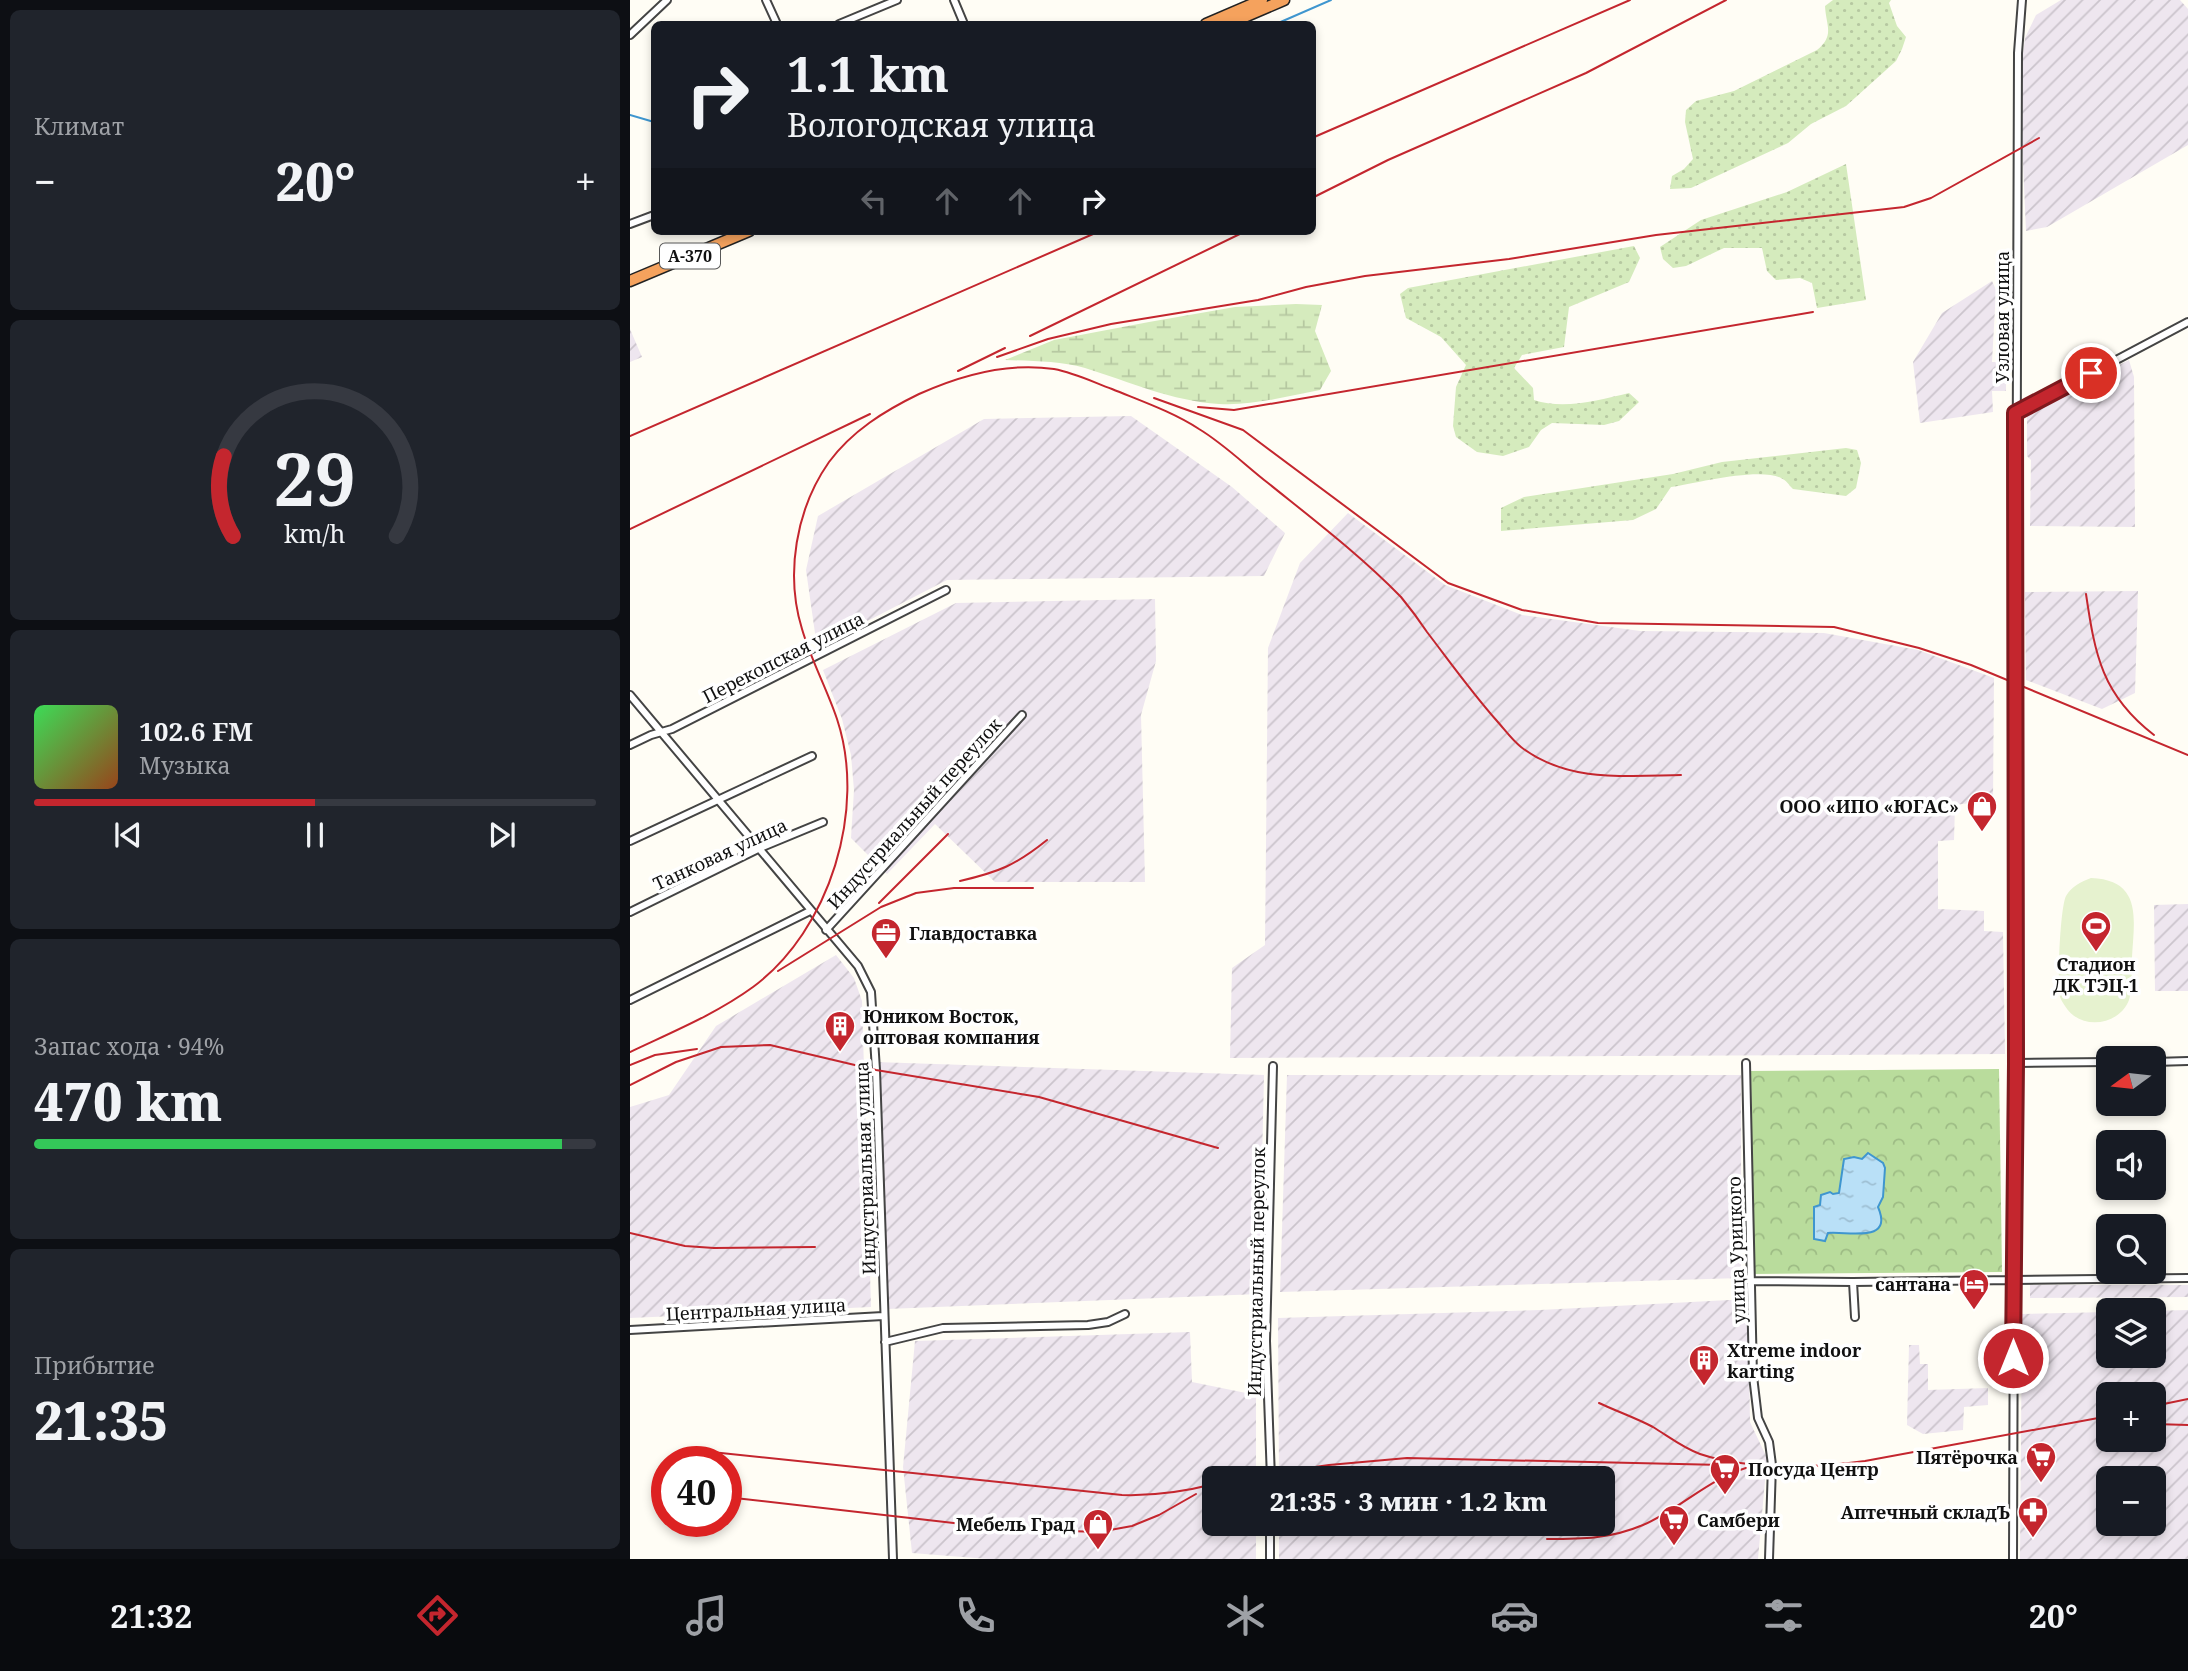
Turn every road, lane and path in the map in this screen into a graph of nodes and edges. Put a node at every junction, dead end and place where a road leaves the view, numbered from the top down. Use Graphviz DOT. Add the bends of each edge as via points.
graph roads {
  1 [pos="667,0"];
  2 [pos="766,0"];
  3 [pos="897,0"];
  4 [pos="954,0"];
  5 [pos="1262,0"];
  6 [pos="1284,0"];
  7 [pos="2022,0"];
  8 [pos="776,21"];
  9 [pos="846,21"];
  10 [pos="963,21"];
  11 [pos="1213,21"];
  12 [pos="1235,21"];
  13 [pos="630,35"];
  14 [pos="651,216"];
  15 [pos="630,224"];
  16 [pos="724,235"];
  17 [pos="739,235"];
  18 [pos="630,278"];
  19 [pos="2188,322"];
  20 [pos="2015,413"];
  21 [pos="946,590"];
  22 [pos="630,695"];
  23 [pos="1022,715"];
  24 [pos="662,732"];
  25 [pos="630,745"];
  26 [pos="812,755"];
  27 [pos="719,799"];
  28 [pos="823,822"];
  29 [pos="630,841"];
  30 [pos="760,848"];
  31 [pos="810,911"];
  32 [pos="630,912"];
  33 [pos="826,930"];
  34 [pos="630,1000"];
  35 [pos="2188,1061"];
  36 [pos="2096,1062"];
  37 [pos="2166,1062"];
  38 [pos="1746,1063"];
  39 [pos="2016,1063"];
  40 [pos="1273,1066"];
  41 [pos="2188,1278"];
  42 [pos="2014,1279"];
  43 [pos="1751,1281"];
  44 [pos="1853,1282"];
  45 [pos="1125,1314"];
  46 [pos="883,1316"];
  47 [pos="1855,1317"];
  48 [pos="630,1330"];
  49 [pos="885,1342"];
  50 [pos="1271,1466"];
  51 [pos="1270,1536"];
  52 [pos="893,1559"];
  53 [pos="1270,1559"];
  54 [pos="1769,1559"];
  55 [pos="2014,1559"];
  1 -- 13 [label="street"];
  2 -- 8 [label="street"];
  3 -- 9 [label="street"];
  4 -- 10 [label="street"];
  5 -- 11 [label="highway"];
  6 -- 12 [label="highway"];
  7 -- 20 [label="street, Узловая улица"];
  14 -- 15 [label="street"];
  16 -- 18 [label="highway, А-370"];
  17 -- 18 [label="highway, А-370"];
  19 -- 20 [label="street"];
  20 -- 39 [label="street, Узловая улица"];
  21 -- 24 [label="street, Перекопская улица"];
  22 -- 24 [label="street, Индустриальная улица"];
  23 -- 33 [label="street, Индустриальный переулок"];
  24 -- 25 [label="street, Перекопская улица"];
  24 -- 27 [label="street, Индустриальная улица"];
  26 -- 27 [label="street"];
  27 -- 29 [label="street"];
  27 -- 30 [label="street, Индустриальная улица"];
  28 -- 30 [label="street, Танковая улица"];
  30 -- 31 [label="street, Индустриальная улица"];
  30 -- 32 [label="street, Танковая улица"];
  31 -- 33 [label="street, Индустриальная улица"];
  31 -- 34 [label="street"];
  33 -- 46 [label="street, Индустриальная улица" via="868,982 873,1009"];
  35 -- 37 [label="street"];
  36 -- 39 [label="street"];
  38 -- 43 [label="street, улица Урицкого"];
  39 -- 42 [label="street, Узловая улица"];
  40 -- 50 [label="street, Индустриальный переулок" via="1266,1341"];
  41 -- 42 [label="street"];
  42 -- 44 [label="street"];
  42 -- 55 [label="street, Узловая улица"];
  43 -- 44 [label="street"];
  43 -- 54 [label="street, улица Урицкого" via="1753,1376 1758,1418 1772,1465"];
  44 -- 47 [label="street"];
  45 -- 49 [label="street" via="1088,1325 943,1328"];
  46 -- 48 [label="street, Центральная улица"];
  46 -- 49 [label="street, Индустриальная улица"];
  49 -- 52 [label="street, Индустриальная улица"];
  51 -- 53 [label="street"];
}
